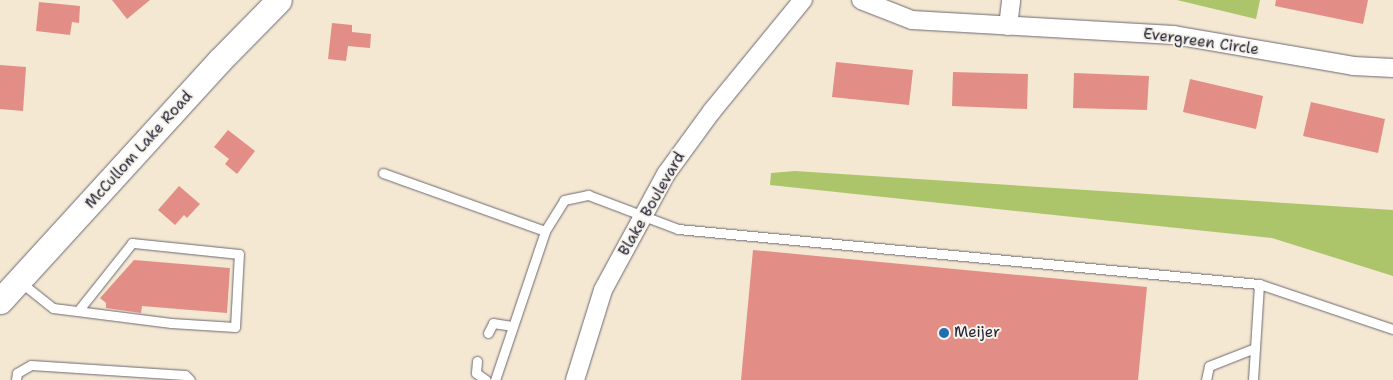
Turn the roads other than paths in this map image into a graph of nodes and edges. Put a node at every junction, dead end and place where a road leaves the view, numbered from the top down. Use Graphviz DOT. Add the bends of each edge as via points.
graph roads {
  1 [pos="279,0"];
  2 [pos="803,0"];
  3 [pos="862,0"];
  4 [pos="1011,0"];
  5 [pos="1008,26"];
  6 [pos="1393,68"];
  7 [pos="383,173"];
  8 [pos="643,217"];
  9 [pos="546,231"];
  10 [pos="19,280"];
  11 [pos="1259,284"];
  12 [pos="0,301"];
  13 [pos="78,311"];
  14 [pos="513,326"];
  15 [pos="1393,329"];
  16 [pos="488,333"];
  17 [pos="1255,348"];
  18 [pos="478,361"];
  19 [pos="16,380"];
  20 [pos="190,380"];
  21 [pos="486,380"];
  22 [pos="495,380"];
  23 [pos="575,380"];
  24 [pos="1206,380"];
  25 [pos="1253,380"];
  1 -- 10 [label="street, McCullom Lake Road"];
  2 -- 8 [label="street, Blake Boulevard" via="712,111 666,174"];
  3 -- 5 [label="street, Evergreen Circle" via="912,20"];
  4 -- 5 [label="street"];
  5 -- 6 [label="street, Evergreen Circle" via="1174,35 1353,66"];
  7 -- 9 [label="lane"];
  8 -- 9 [label="lane" via="588,195 564,200"];
  8 -- 11 [label="lane" via="678,229"];
  8 -- 23 [label="street, Blake Boulevard" via="603,290"];
  9 -- 14 [label="lane"];
  10 -- 12 [label="street, McCullom Lake Road"];
  10 -- 13 [label="lane" via="53,308"];
  11 -- 15 [label="lane"];
  11 -- 17 [label="lane"];
  13 -- 13 [label="lane" via="171,323 235,327 239,254 132,243"];
  14 -- 16 [label="lane" via="493,323"];
  14 -- 22 [label="lane"];
  17 -- 24 [label="lane" via="1210,366"];
  17 -- 25 [label="lane"];
  18 -- 21 [label="lane" via="476,373"];
  19 -- 20 [label="lane" via="17,373 31,365 185,375"];
}
